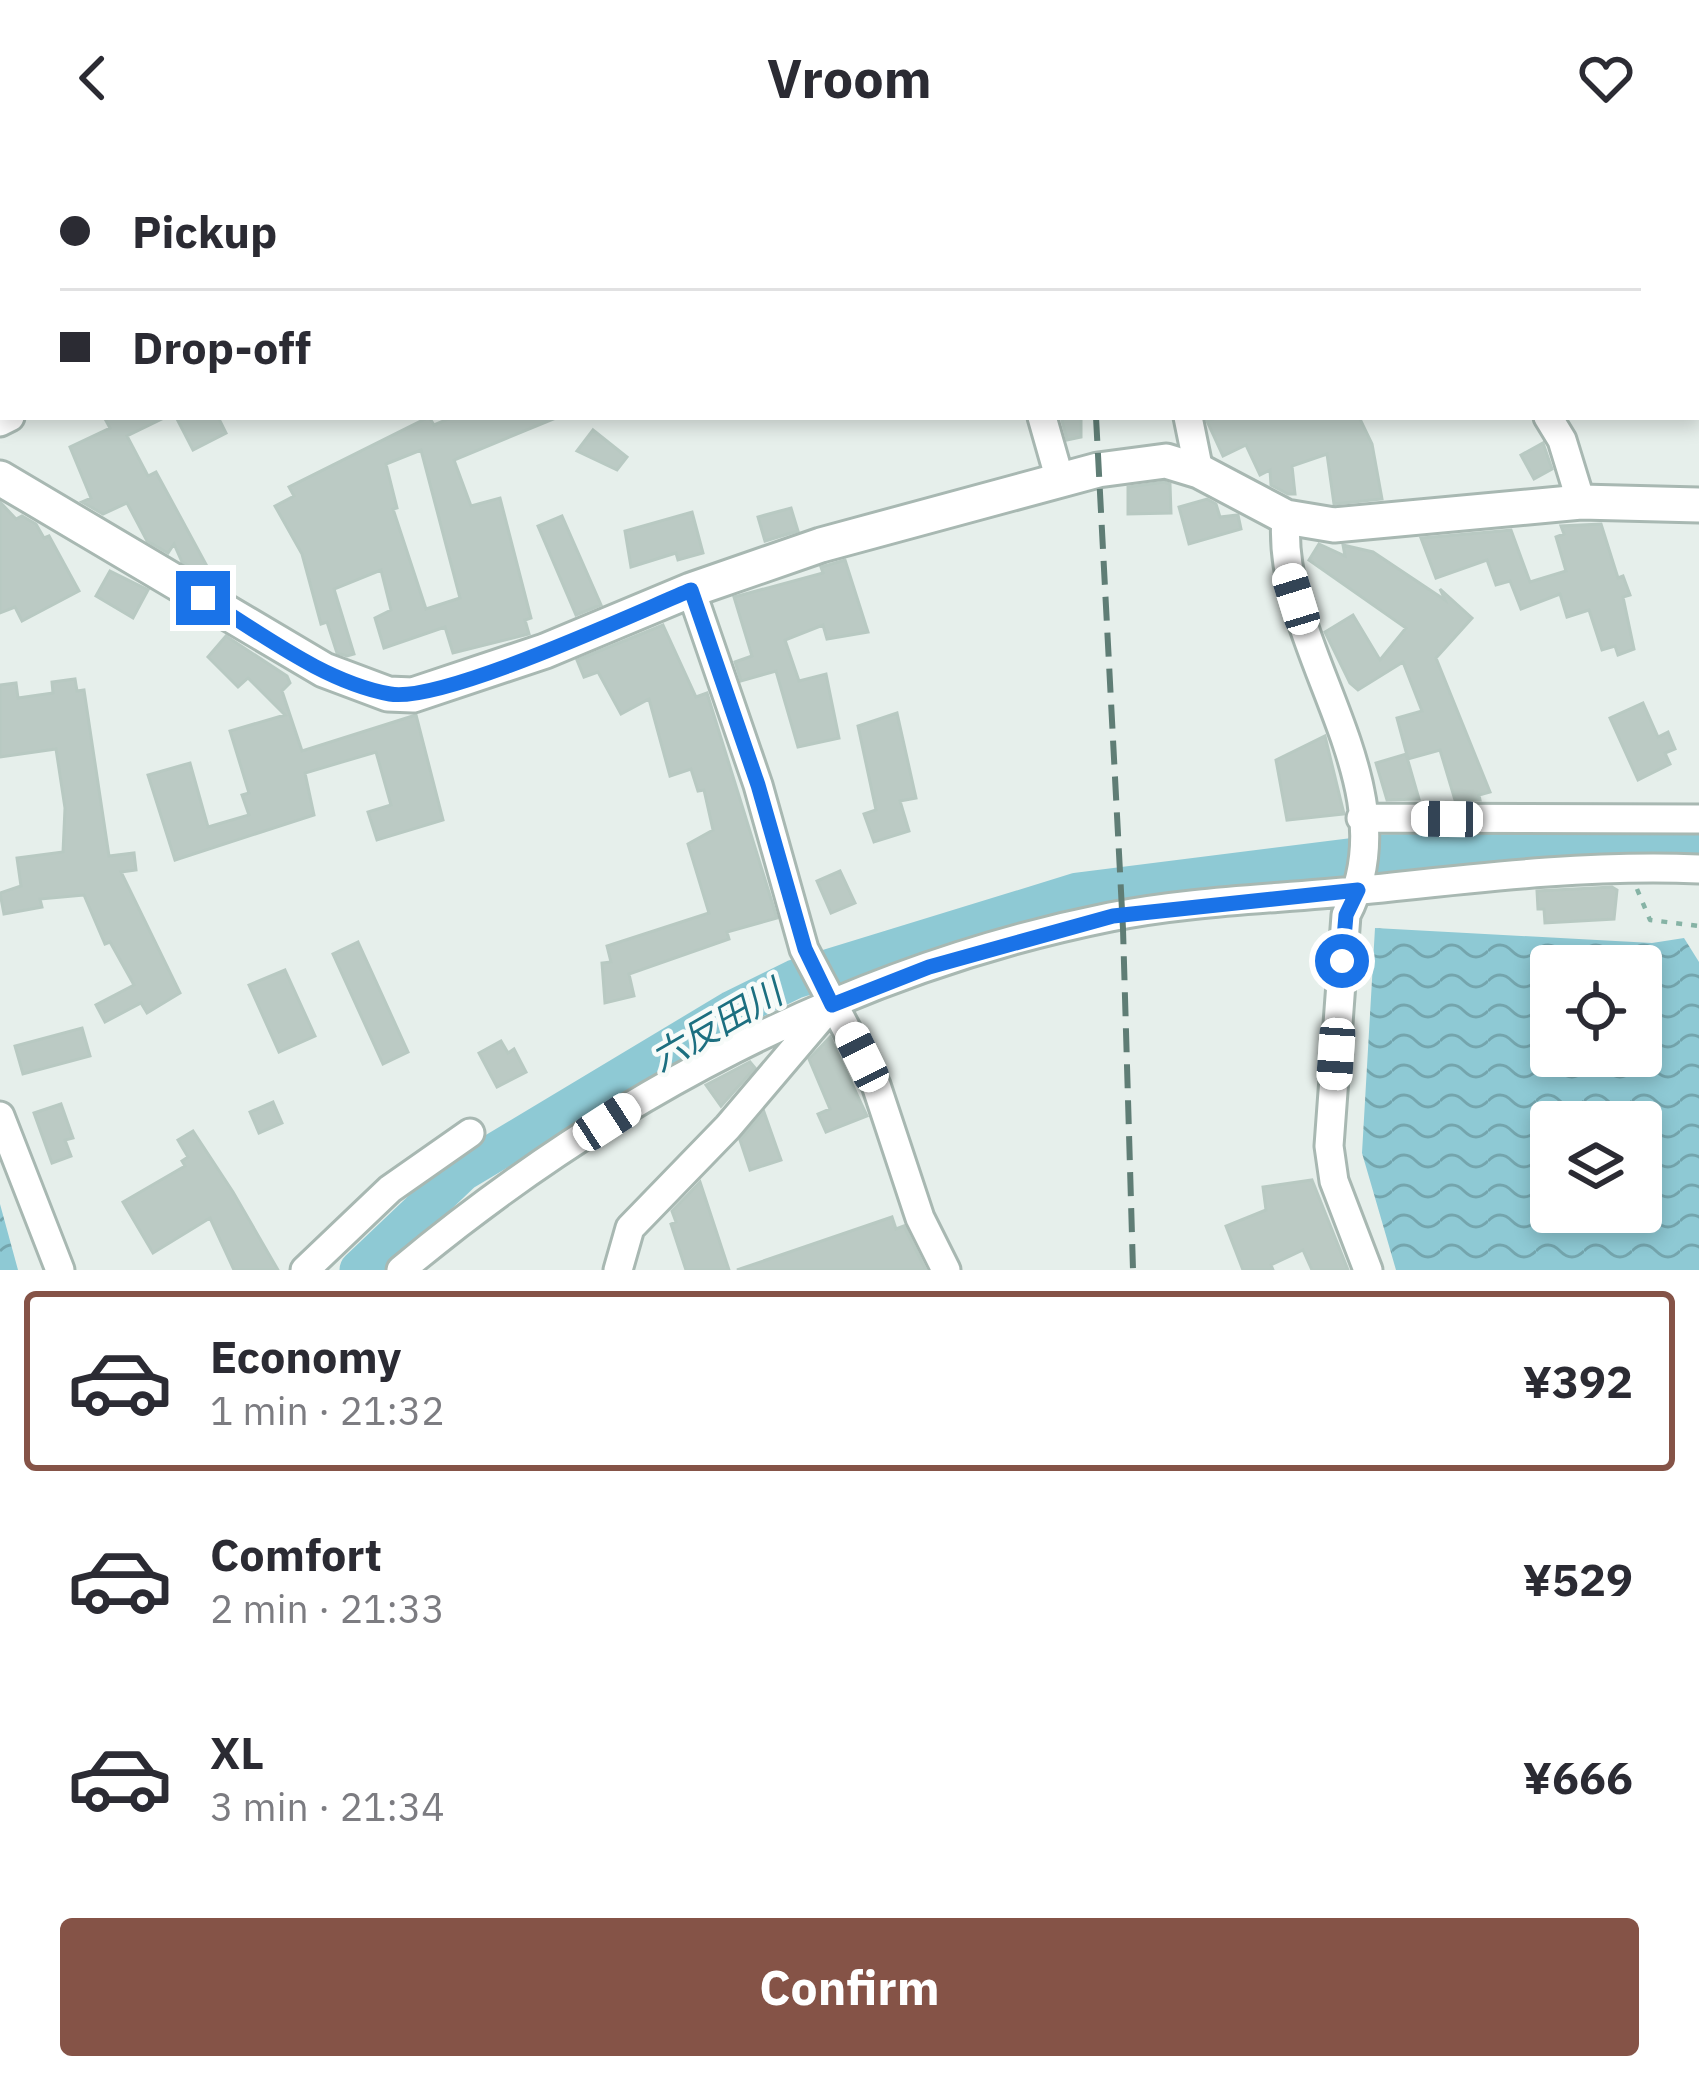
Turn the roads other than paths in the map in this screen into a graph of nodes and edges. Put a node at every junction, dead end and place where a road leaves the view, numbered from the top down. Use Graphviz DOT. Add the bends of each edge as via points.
graph roads {
  1 [pos="1043,420"];
  2 [pos="1189,420"];
  3 [pos="1550,420"];
  4 [pos="1199,471"];
  5 [pos="0,478"];
  6 [pos="1060,481"];
  7 [pos="1581,502"];
  8 [pos="1699,505"];
  9 [pos="1286,518"];
  10 [pos="691,590"];
  11 [pos="1699,819"];
  12 [pos="1361,822"];
  13 [pos="1699,869"];
  14 [pos="1359,885"];
  15 [pos="832,1005"];
  16 [pos="0,1117"];
  17 [pos="470,1133"];
  18 [pos="60,1270"];
  19 [pos="305,1270"];
  20 [pos="401,1270"];
  21 [pos="618,1270"];
  22 [pos="946,1270"];
  23 [pos="1368,1270"];
  1 -- 6 [label="street"];
  2 -- 4 [label="street"];
  3 -- 7 [label="street"];
  4 -- 6 [label="street" via="1166,461"];
  4 -- 9 [label="street"];
  5 -- 10 [label="street" via="324,670 388,694 413,695 545,651"];
  6 -- 10 [label="street" via="821,545"];
  7 -- 8 [label="street"];
  7 -- 9 [label="street" via="1334,525"];
  9 -- 12 [label="street" via="1282,555 1348,744"];
  10 -- 15 [label="street" via="805,949"];
  11 -- 12 [label="street"];
  12 -- 14 [label="street"];
  13 -- 14 [label="street"];
  14 -- 15 [label="street" via="1113,916 929,967"];
  14 -- 23 [label="street" via="1346,915 1329,1146"];
  15 -- 20 [label="street" via="686,1071 527,1173"];
  15 -- 21 [label="street" via="630,1228"];
  15 -- 22 [label="street" via="876,1084 920,1218"];
  16 -- 18 [label="street"];
  17 -- 19 [label="street" via="390,1189"];
}
